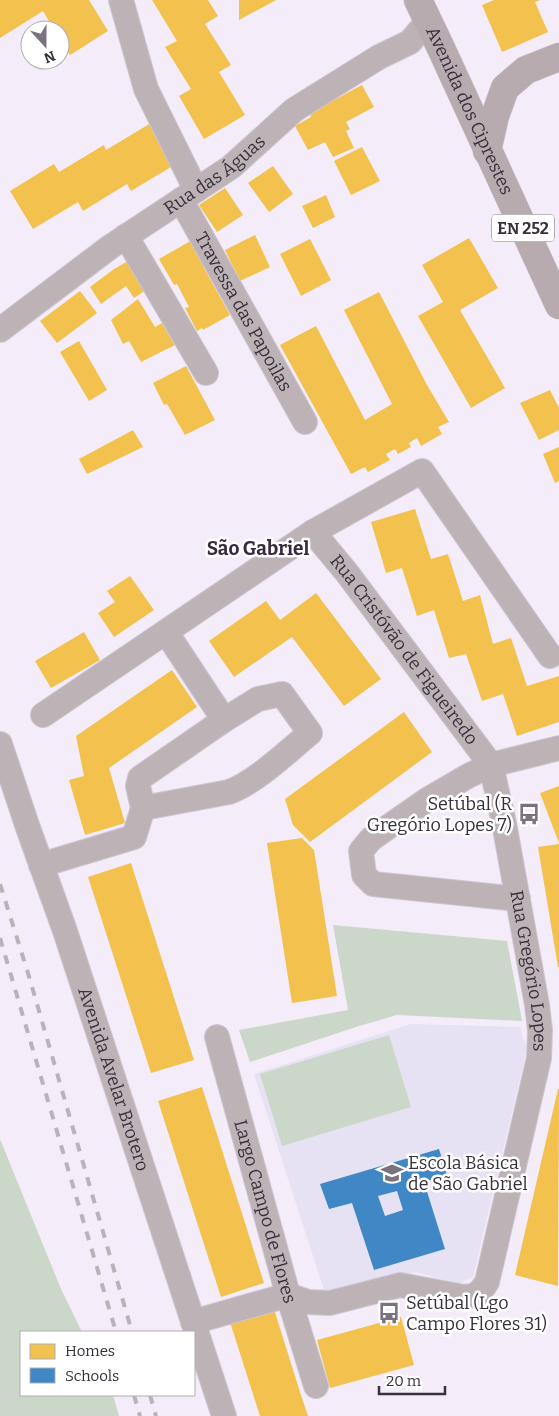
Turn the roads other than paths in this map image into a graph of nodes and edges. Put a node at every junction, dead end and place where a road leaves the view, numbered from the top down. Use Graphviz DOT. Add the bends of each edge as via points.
graph roads {
  1 [pos="121,0"];
  2 [pos="423,11"];
  3 [pos="559,57"];
  4 [pos="488,151"];
  5 [pos="189,195"];
  6 [pos="126,236"];
  7 [pos="559,304"];
  8 [pos="0,330"];
  9 [pos="206,373"];
  10 [pos="305,422"];
  11 [pos="313,532"];
  12 [pos="166,632"];
  13 [pos="550,656"];
  14 [pos="43,715"];
  15 [pos="224,720"];
  16 [pos="0,744"];
  17 [pos="559,748"];
  18 [pos="491,766"];
  19 [pos="143,808"];
  20 [pos="41,865"];
  21 [pos="518,899"];
  22 [pos="217,1037"];
  23 [pos="288,1295"];
  24 [pos="193,1322"];
  25 [pos="316,1386"];
  26 [pos="224,1416"];
  1 -- 5 [label="street, Travessa das Papoilas" via="146,89"];
  2 -- 4 [label="main road, Avenida dos Ciprestes / EN 252"];
  2 -- 5 [label="street, Rua das Águas" via="410,42 379,57 294,110 231,167"];
  3 -- 4 [label="main road" via="526,70 505,88"];
  4 -- 7 [label="main road, Avenida dos Ciprestes / EN 252"];
  5 -- 6 [label="street, Rua das Águas"];
  5 -- 10 [label="street, Travessa das Papoilas"];
  6 -- 8 [label="street, Rua das Águas"];
  6 -- 9 [label="street"];
  11 -- 12 [label="street"];
  11 -- 13 [label="street" via="422,471"];
  11 -- 18 [label="street, Rua Cristóvão de Figueiredo" via="348,573"];
  12 -- 14 [label="street"];
  12 -- 15 [label="street"];
  15 -- 19 [label="street" via="140,778 138,786"];
  15 -- 19 [label="street" via="258,699 282,694 310,733 237,789"];
  16 -- 20 [label="street, Avenida Avelar Brotero"];
  17 -- 18 [label="street"];
  18 -- 21 [label="street, Rua Gregório Lopes"];
  18 -- 21 [label="street" via="447,787 371,839 362,851 364,875 373,884"];
  19 -- 20 [label="street" via="134,837"];
  20 -- 24 [label="street, Avenida Avelar Brotero"];
  21 -- 23 [label="street, Rua Gregório Lopes" via="537,1005 539,1058 488,1282 481,1292 464,1297 400,1285 330,1303 308,1302"];
  22 -- 23 [label="street, Largo Campo de Flores"];
  23 -- 24 [label="street"];
  23 -- 25 [label="street, Largo Campo de Flores"];
  24 -- 26 [label="street, Avenida Avelar Brotero"];
}
